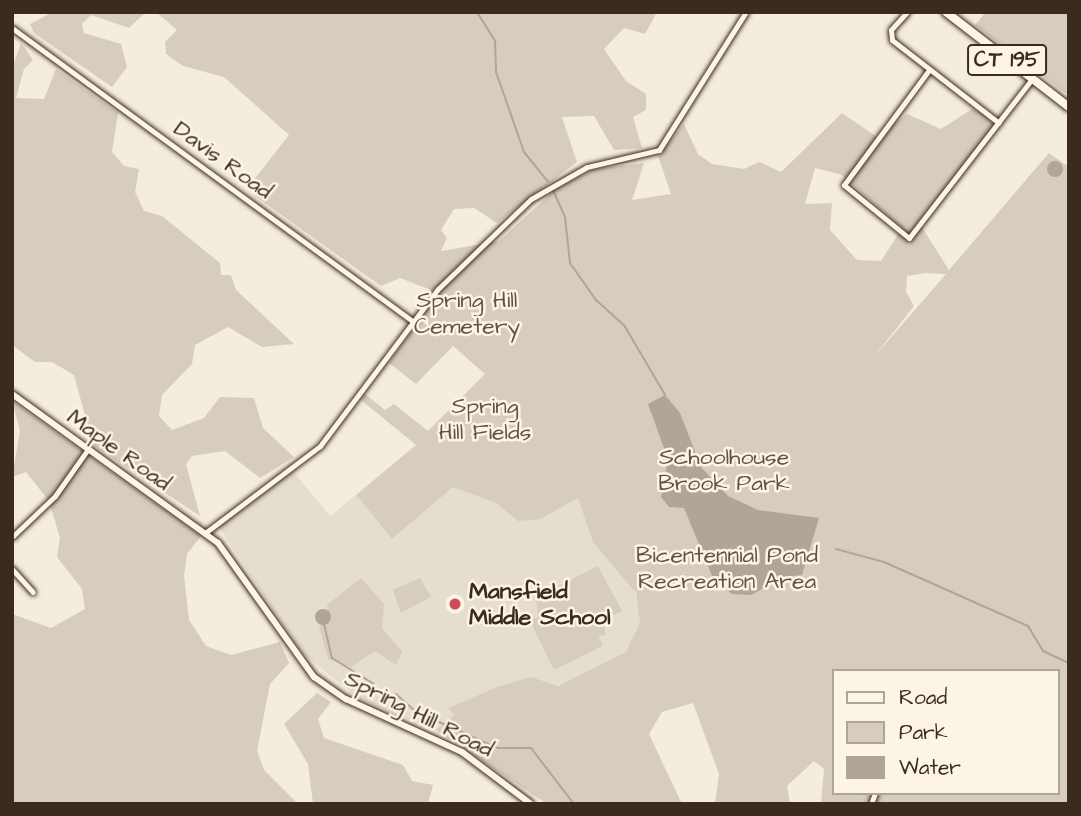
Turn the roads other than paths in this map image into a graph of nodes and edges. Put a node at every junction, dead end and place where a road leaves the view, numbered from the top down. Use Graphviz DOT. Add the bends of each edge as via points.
graph roads {
  1 [pos="746,12"];
  2 [pos="907,12"];
  3 [pos="946,12"];
  4 [pos="12,27"];
  5 [pos="929,70"];
  6 [pos="1032,79"];
  7 [pos="1069,107"];
  8 [pos="999,123"];
  9 [pos="413,321"];
  10 [pos="12,394"];
  11 [pos="88,449"];
  12 [pos="205,533"];
  13 [pos="12,537"];
  14 [pos="12,569"];
  15 [pos="33,592"];
  16 [pos="528,803"];
  1 -- 9 [label="street" via="659,150 587,167 531,199"];
  2 -- 5 [label="street" via="891,30 892,40"];
  3 -- 6 [label="main road, CT 195"];
  4 -- 9 [label="street, Davis Road"];
  5 -- 8 [label="street"];
  5 -- 8 [label="street" via="844,185 909,238"];
  6 -- 7 [label="main road, CT 195"];
  6 -- 8 [label="street"];
  9 -- 12 [label="street" via="320,446"];
  10 -- 11 [label="street, Maple Road"];
  11 -- 12 [label="street, Maple Road"];
  11 -- 13 [label="street" via="55,496"];
  12 -- 16 [label="street, Spring Hill Road" via="314,677 346,699 462,752"];
  14 -- 15 [label="street"];
}
